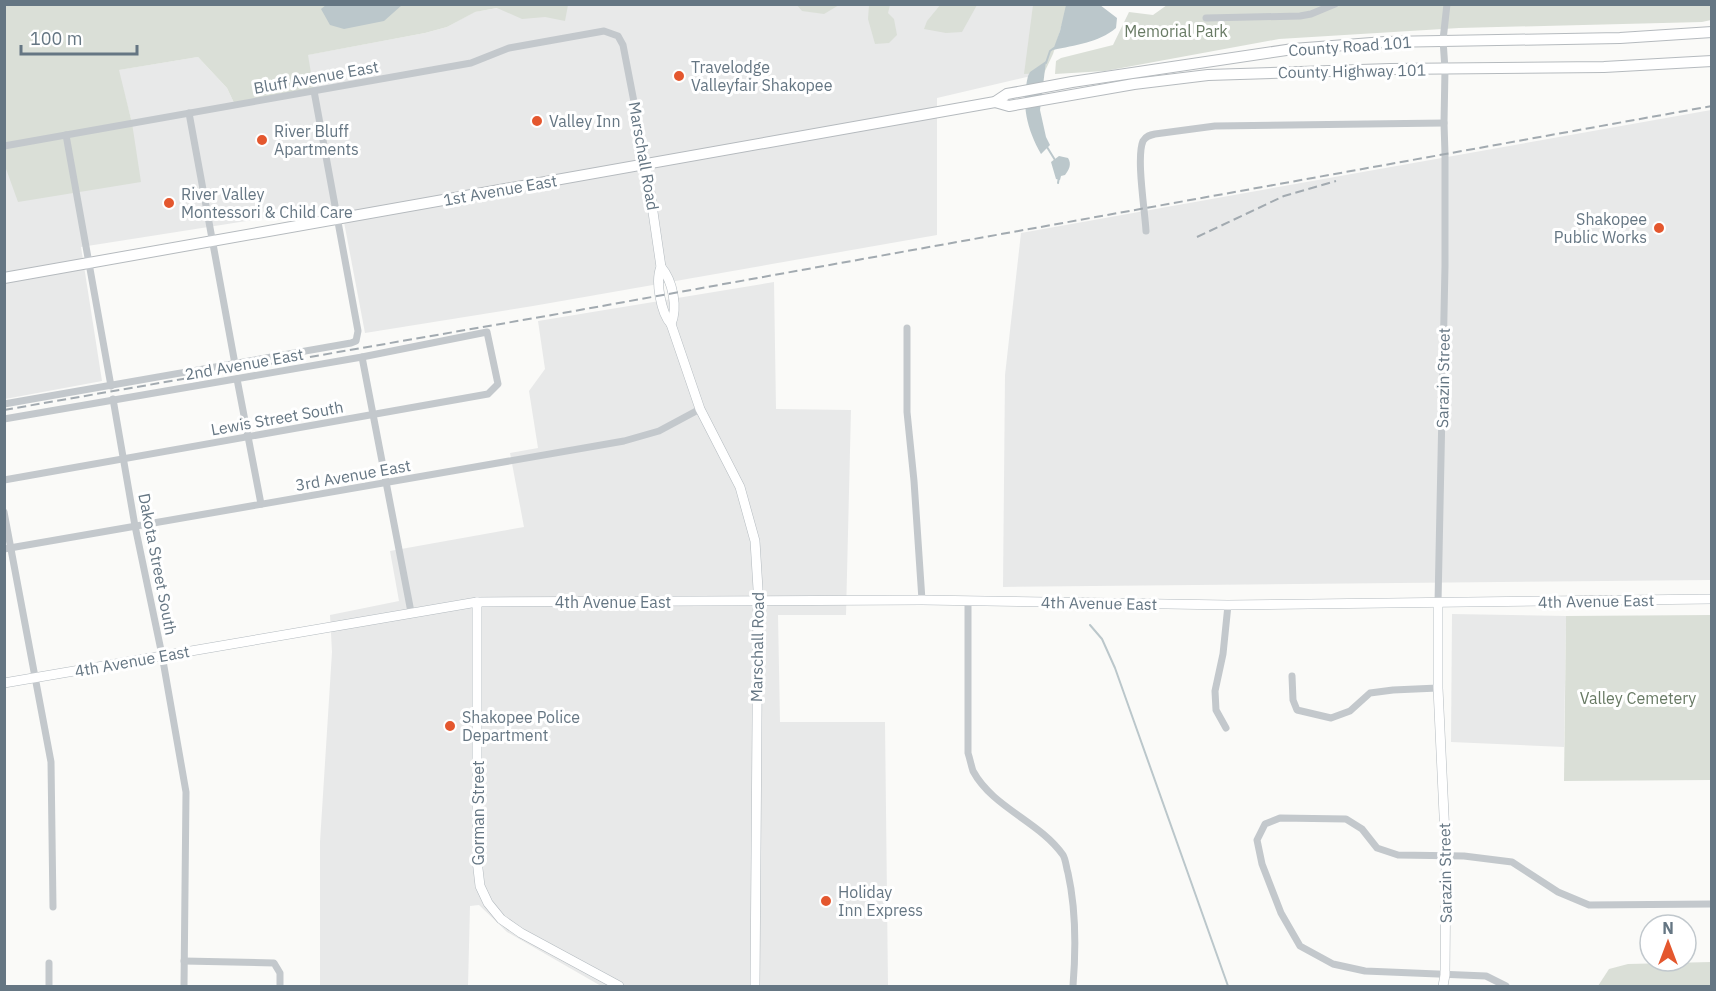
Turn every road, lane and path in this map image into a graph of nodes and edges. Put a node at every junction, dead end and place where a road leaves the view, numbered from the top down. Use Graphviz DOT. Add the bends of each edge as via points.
graph roads {
  1 [pos="1335,4"];
  2 [pos="1447,4"];
  3 [pos="1206,18"];
  4 [pos="1712,32"];
  5 [pos="1443,40"];
  6 [pos="624,45"];
  7 [pos="1712,61"];
  8 [pos="1446,69"];
  9 [pos="314,91"];
  10 [pos="995,102"];
  11 [pos="189,113"];
  12 [pos="1444,123"];
  13 [pos="66,135"];
  14 [pos="4,146"];
  15 [pos="646,164"];
  16 [pos="337,219"];
  17 [pos="1146,231"];
  18 [pos="213,241"];
  19 [pos="88,263"];
  20 [pos="4,278"];
  21 [pos="907,328"];
  22 [pos="487,332"];
  23 [pos="362,357"];
  24 [pos="235,364"];
  25 [pos="237,379"];
  26 [pos="111,386"];
  27 [pos="113,399"];
  28 [pos="4,404"];
  29 [pos="700,410"];
  30 [pos="372,415"];
  31 [pos="4,419"];
  32 [pos="248,437"];
  33 [pos="124,459"];
  34 [pos="4,480"];
  35 [pos="385,483"];
  36 [pos="261,504"];
  37 [pos="4,512"];
  38 [pos="135,526"];
  39 [pos="7,549"];
  40 [pos="1712,599"];
  41 [pos="922,600"];
  42 [pos="757,601"];
  43 [pos="968,601"];
  44 [pos="477,602"];
  45 [pos="1438,603"];
  46 [pos="1228,605"];
  47 [pos="411,612"];
  48 [pos="162,655"];
  49 [pos="1292,676"];
  50 [pos="36,678"];
  51 [pos="4,683"];
  52 [pos="1438,688"];
  53 [pos="1226,728"];
  54 [pos="1446,857"];
  55 [pos="1712,904"];
  56 [pos="53,907"];
  57 [pos="184,962"];
  58 [pos="49,963"];
  59 [pos="1445,975"];
  60 [pos="49,987"];
  61 [pos="184,987"];
  62 [pos="280,987"];
  63 [pos="619,987"];
  64 [pos="755,987"];
  65 [pos="1073,987"];
  66 [pos="1443,987"];
  67 [pos="1506,987"];
  1 -- 3 [label="street" via="1300,16"];
  2 -- 5 [label="street, Sarazin Street"];
  4 -- 5 [label="main road, County Road 101" via="1620,38"];
  5 -- 8 [label="street, Sarazin Street"];
  5 -- 10 [label="main road, County Road 101" via="1293,50 1072,82 1008,94"];
  6 -- 9 [label="street, Bluff Avenue East" via="611,32 596,31 509,48 471,63"];
  6 -- 15 [label="street, Marschall Road"];
  7 -- 8 [label="main road, County Highway 101" via="1604,68"];
  8 -- 10 [label="main road, County Highway 101" via="1216,75 1134,84 1009,106"];
  8 -- 12 [label="street, Sarazin Street"];
  9 -- 11 [label="street, Bluff Avenue East"];
  9 -- 16 [label="street"];
  10 -- 15 [label="main road, 1st Avenue East"];
  11 -- 13 [label="street, Bluff Avenue East"];
  11 -- 18 [label="street"];
  12 -- 17 [label="street" via="1215,126 1147,136 1141,157"];
  12 -- 45 [label="street, Sarazin Street"];
  13 -- 14 [label="street, Bluff Avenue East"];
  13 -- 19 [label="street"];
  15 -- 16 [label="main road, 1st Avenue East"];
  15 -- 29 [label="street, Marschall Road" via="665,317 671,324"];
  16 -- 18 [label="main road, 1st Avenue East"];
  16 -- 24 [label="street, 2nd Avenue East" via="358,331 356,341"];
  18 -- 19 [label="main road, 1st Avenue East"];
  18 -- 24 [label="street"];
  19 -- 20 [label="main road, 1st Avenue East"];
  19 -- 26 [label="street"];
  21 -- 41 [label="street" via="907,412"];
  22 -- 23 [label="street, 2nd Avenue East"];
  22 -- 30 [label="street, Lewis Street South" via="498,384 488,394"];
  23 -- 25 [label="street, 2nd Avenue East"];
  23 -- 30 [label="street"];
  24 -- 26 [label="street, 2nd Avenue East"];
  25 -- 27 [label="street, 2nd Avenue East"];
  25 -- 32 [label="street"];
  26 -- 28 [label="street, 2nd Avenue East"];
  27 -- 31 [label="street, 2nd Avenue East"];
  27 -- 33 [label="street, Dakota Street South"];
  29 -- 35 [label="street, 3rd Avenue East" via="659,431 624,441"];
  29 -- 42 [label="street, Marschall Road" via="740,487 755,541"];
  30 -- 32 [label="street, Lewis Street South"];
  30 -- 35 [label="street"];
  32 -- 33 [label="street, Lewis Street South"];
  32 -- 36 [label="street"];
  33 -- 34 [label="street, Lewis Street South"];
  33 -- 38 [label="street, Dakota Street South"];
  35 -- 36 [label="street, 3rd Avenue East"];
  35 -- 47 [label="street"];
  36 -- 38 [label="street, 3rd Avenue East"];
  37 -- 39 [label="street"];
  38 -- 39 [label="street, 3rd Avenue East"];
  38 -- 48 [label="street, Dakota Street South"];
  39 -- 50 [label="street"];
  40 -- 45 [label="street, 4th Avenue East"];
  41 -- 42 [label="street, 4th Avenue East"];
  41 -- 43 [label="street, 4th Avenue East"];
  42 -- 44 [label="street, 4th Avenue East"];
  42 -- 64 [label="street, Marschall Road"];
  43 -- 46 [label="street, 4th Avenue East"];
  43 -- 65 [label="street" via="968,753 973,771 987,789 1064,856 1073,896"];
  44 -- 47 [label="street, 4th Avenue East"];
  44 -- 63 [label="street, Gorman Street" via="480,886 501,919"];
  45 -- 46 [label="street, 4th Avenue East"];
  45 -- 52 [label="street, Sarazin Street"];
  46 -- 53 [label="street" via="1215,691 1216,710"];
  47 -- 48 [label="street, 4th Avenue East"];
  48 -- 50 [label="street, 4th Avenue East"];
  48 -- 57 [label="street, Dakota Street South" via="186,792"];
  49 -- 52 [label="street" via="1297,710 1331,718 1350,711 1370,693"];
  50 -- 51 [label="street, 4th Avenue East"];
  50 -- 56 [label="street" via="51,762"];
  52 -- 54 [label="street, Sarazin Street"];
  54 -- 55 [label="street" via="1512,862 1558,892 1589,905"];
  54 -- 59 [label="street, Sarazin Street"];
  54 -- 59 [label="street" via="1398,855 1377,848 1362,829 1346,819 1280,818 1265,824 1257,840 1281,913 1300,946 1333,964 1365,971"];
  57 -- 61 [label="street, Dakota Street South"];
  57 -- 62 [label="street" via="274,963 280,973"];
  58 -- 60 [label="street"];
  59 -- 66 [label="street, Sarazin Street"];
  59 -- 67 [label="street" via="1486,976"];
}
